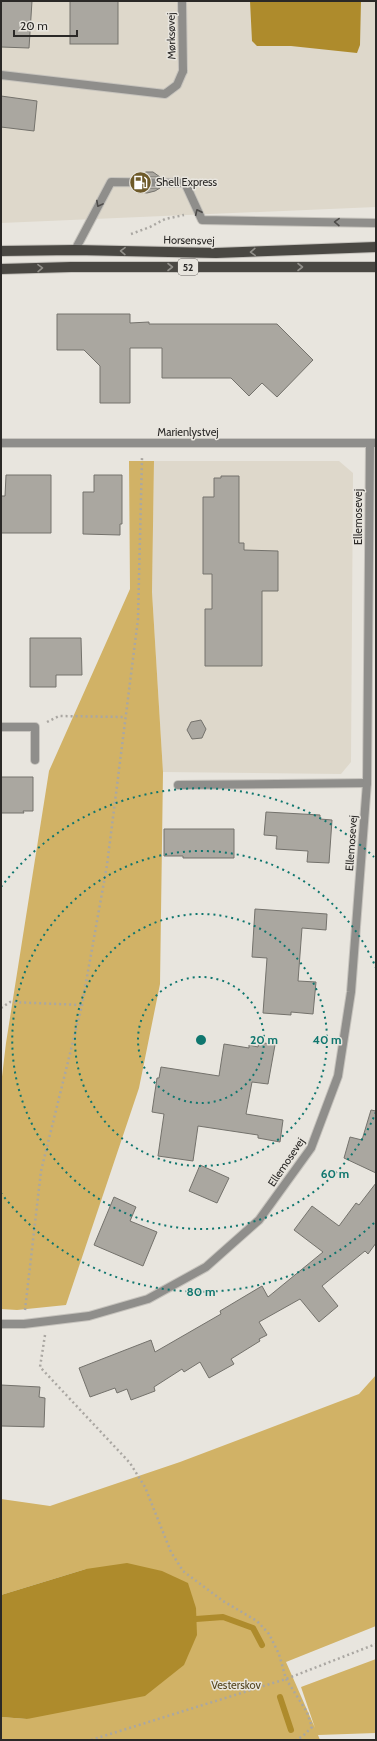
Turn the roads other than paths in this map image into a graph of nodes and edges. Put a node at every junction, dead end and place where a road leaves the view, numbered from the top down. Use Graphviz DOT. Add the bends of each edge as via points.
graph roads {
  1 [pos="182,1"];
  2 [pos="1,75"];
  3 [pos="376,223"];
  4 [pos="376,247"];
  5 [pos="75,250"];
  6 [pos="1,251"];
  7 [pos="376,267"];
  8 [pos="1,269"];
  9 [pos="1,443"];
  10 [pos="373,443"];
  11 [pos="1,727"];
  12 [pos="35,760"];
  13 [pos="367,783"];
  14 [pos="178,784"];
  15 [pos="1,1324"];
  1 -- 2 [label="street, Mørksøvej" via="183,70 177,85 165,94"];
  3 -- 5 [label="street, one-way" via="202,220 185,183 111,182"];
  4 -- 5 [label="main road, Horsensvej / 52, one-way" via="216,253"];
  5 -- 6 [label="main road, Horsensvej / 52"];
  8 -- 7 [label="main road, 52, one-way"];
  9 -- 10 [label="street, Marienlystvej"];
  10 -- 13 [label="street, Ellemosevej"];
  11 -- 12 [label="street" via="35,727"];
  13 -- 14 [label="street"];
  13 -- 15 [label="street, Ellemosevej" via="351,992 338,1076 311,1148 259,1220 206,1267 148,1298 89,1316 46,1322"];
}
